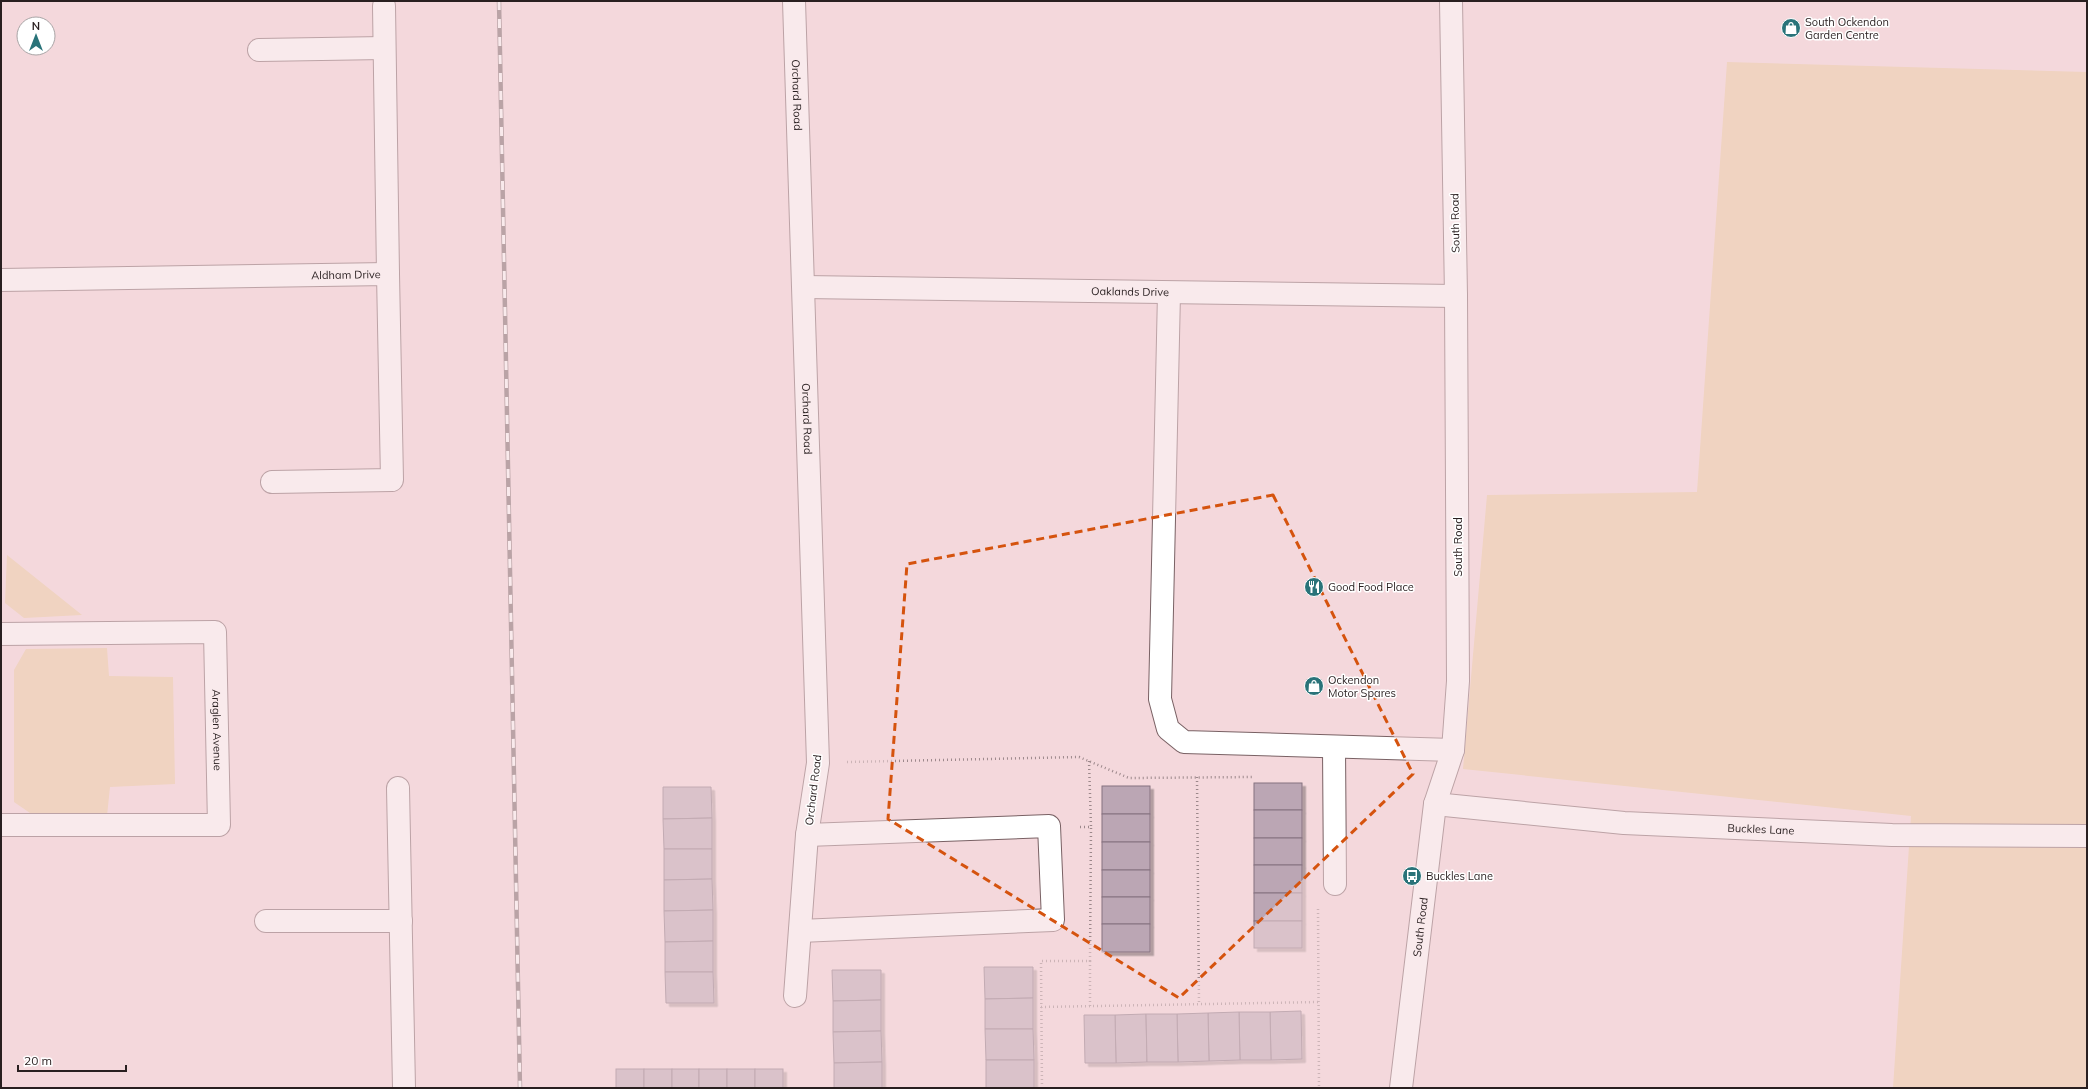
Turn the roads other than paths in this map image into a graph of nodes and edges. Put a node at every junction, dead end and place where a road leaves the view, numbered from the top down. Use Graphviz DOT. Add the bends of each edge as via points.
graph roads {
  1 [pos="794,1"];
  2 [pos="1451,1"];
  3 [pos="384,6"];
  4 [pos="384,48"];
  5 [pos="259,50"];
  6 [pos="388,274"];
  7 [pos="1,280"];
  8 [pos="804,287"];
  9 [pos="1169,293"];
  10 [pos="1456,296"];
  11 [pos="272,482"];
  12 [pos="1,634"];
  13 [pos="1334,747"];
  14 [pos="1453,750"];
  15 [pos="398,788"];
  16 [pos="1435,804"];
  17 [pos="1,825"];
  18 [pos="807,836"];
  19 [pos="2087,836"];
  20 [pos="1335,884"];
  21 [pos="266,921"];
  22 [pos="400,921"];
  23 [pos="800,931"];
  24 [pos="795,996"];
  25 [pos="404,1088"];
  26 [pos="1401,1088"];
  1 -- 8 [label="street, Orchard Road"];
  2 -- 10 [label="street, South Road"];
  3 -- 4 [label="street"];
  4 -- 5 [label="street"];
  4 -- 6 [label="street"];
  6 -- 7 [label="street, Aldham Drive"];
  6 -- 11 [label="street, Aldham Drive" via="392,480"];
  8 -- 9 [label="street, Oaklands Drive"];
  8 -- 18 [label="street, Orchard Road" via="818,763"];
  9 -- 10 [label="street, Oaklands Drive"];
  9 -- 13 [label="street" via="1160,699 1168,729 1184,742"];
  10 -- 14 [label="street, South Road" via="1458,681"];
  12 -- 17 [label="street, Araglen Avenue" via="215,632 219,825"];
  13 -- 14 [label="street"];
  13 -- 20 [label="street"];
  14 -- 16 [label="street, South Road"];
  15 -- 22 [label="street"];
  16 -- 19 [label="street, Buckles Lane" via="1624,824 1892,835"];
  16 -- 26 [label="street, South Road"];
  18 -- 23 [label="street, Orchard Road"];
  18 -- 23 [label="street, Orchard Road" via="1049,826 1052,920"];
  21 -- 22 [label="street"];
  22 -- 25 [label="street"];
  23 -- 24 [label="street, Orchard Road"];
}
